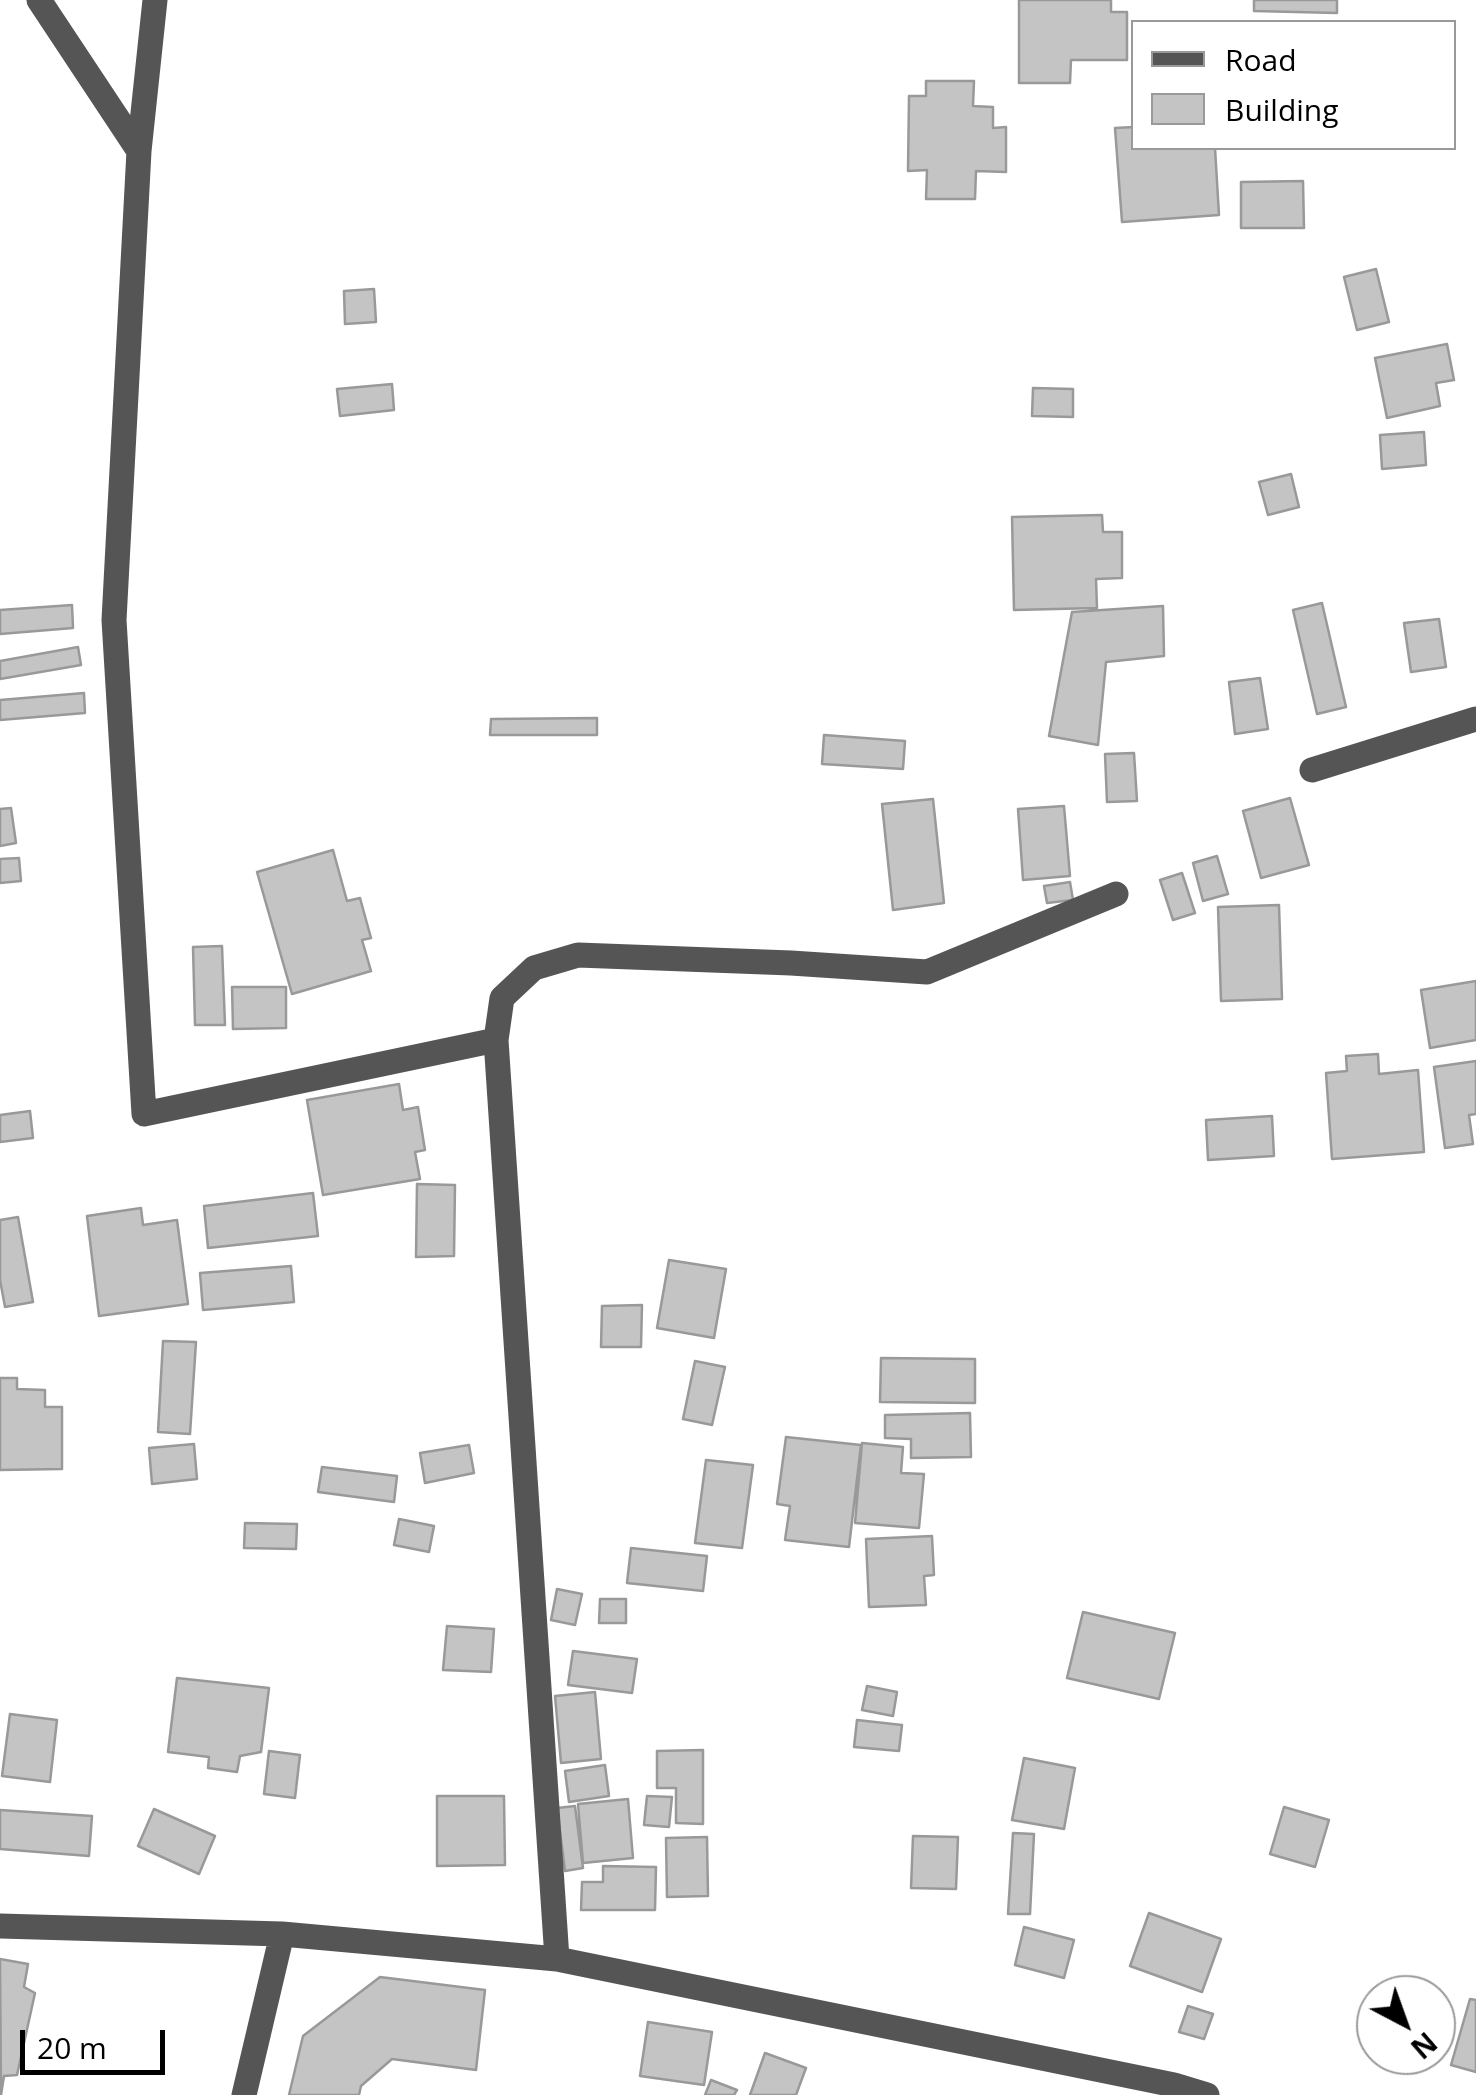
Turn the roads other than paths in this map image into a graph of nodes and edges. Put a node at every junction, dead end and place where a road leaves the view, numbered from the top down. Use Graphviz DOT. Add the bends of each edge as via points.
graph roads {
  1 [pos="40,0"];
  2 [pos="155,0"];
  3 [pos="140,151"];
  4 [pos="1476,719"];
  5 [pos="1312,770"];
  6 [pos="1116,894"];
  7 [pos="496,1040"];
  8 [pos="0,1926"];
  9 [pos="282,1934"];
  10 [pos="556,1959"];
  11 [pos="1172,2090"];
  12 [pos="244,2095"];
  13 [pos="1208,2095"];
  1 -- 3 [label="street"];
  2 -- 3 [label="street"];
  3 -- 7 [label="street" via="114,620 144,1114"];
  4 -- 5 [label="street"];
  6 -- 7 [label="street" via="926,972 578,955 534,968 502,998"];
  7 -- 10 [label="street"];
  8 -- 9 [label="street"];
  9 -- 10 [label="street"];
  9 -- 12 [label="street"];
  10 -- 11 [label="street"];
  11 -- 13 [label="street"];
}
